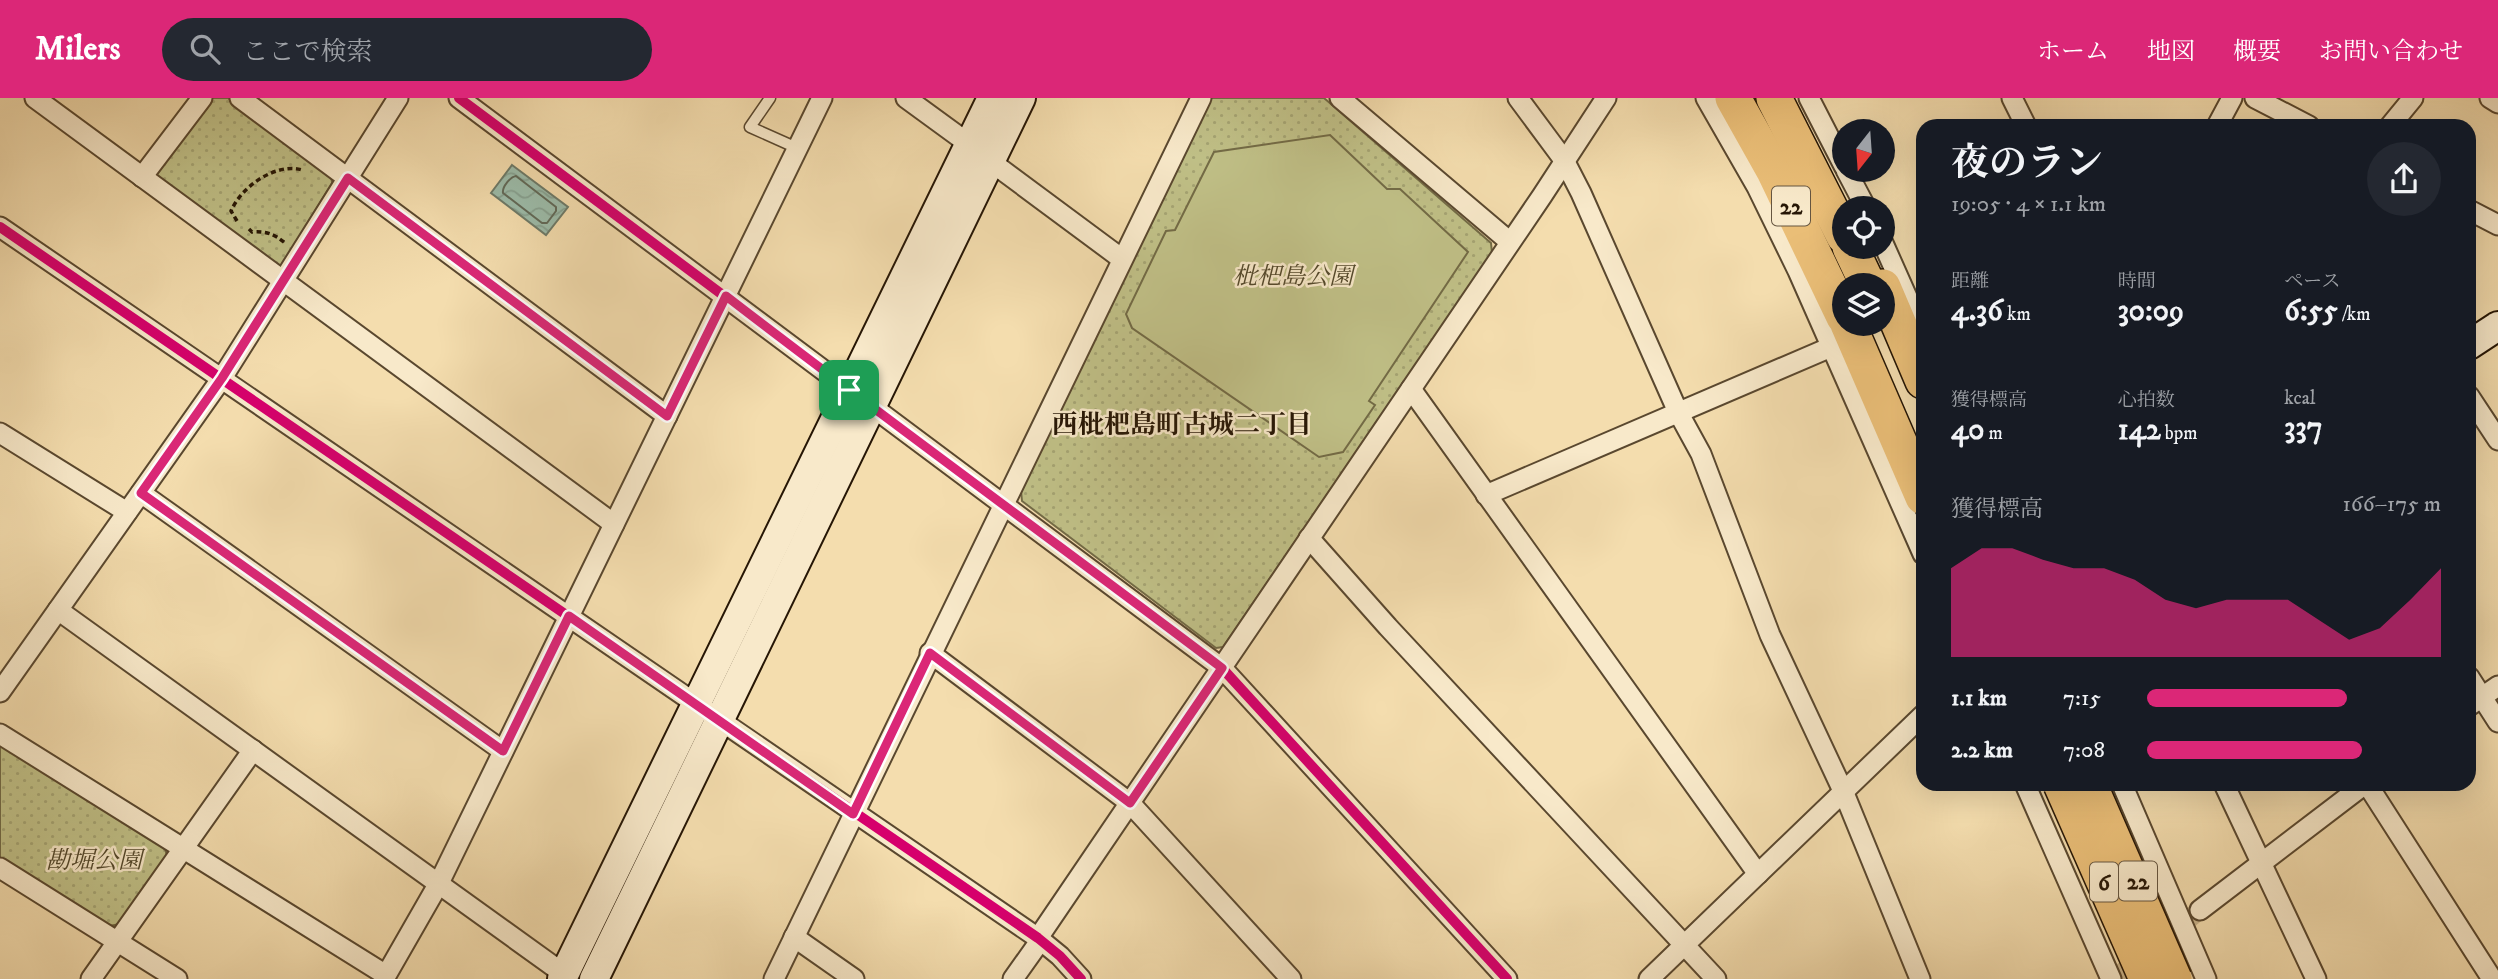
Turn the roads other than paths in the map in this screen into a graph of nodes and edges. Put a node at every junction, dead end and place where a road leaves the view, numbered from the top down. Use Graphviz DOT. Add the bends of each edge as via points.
graph roads {
  1 [pos="35,98"];
  2 [pos="202,98"];
  3 [pos="240,98"];
  4 [pos="398,98"];
  5 [pos="459,98"];
  6 [pos="770,98"];
  7 [pos="822,98"];
  8 [pos="906,98"];
  9 [pos="992,98"];
  10 [pos="1021,98"];
  11 [pos="1200,98"];
  12 [pos="1340,98"];
  13 [pos="1518,98"];
  14 [pos="1606,98"];
  15 [pos="1706,98"];
  16 [pos="1733,98"];
  17 [pos="1748,98"];
  18 [pos="1774,98"];
  19 [pos="1793,98"];
  20 [pos="1809,98"];
  21 [pos="2012,98"];
  22 [pos="2232,98"];
  23 [pos="2255,98"];
  24 [pos="2413,98"];
  25 [pos="2490,98"];
  26 [pos="2498,103"];
  27 [pos="2022,119"];
  28 [pos="2221,119"];
  29 [pos="2296,119"];
  30 [pos="2396,119"];
  31 [pos="1832,143"];
  32 [pos="797,148"];
  33 [pos="979,153"];
  34 [pos="1564,160"];
  35 [pos="142,177"];
  36 [pos="348,178"];
  37 [pos="1842,196"];
  38 [pos="1832,212"];
  39 [pos="2476,214"];
  40 [pos="2498,226"];
  41 [pos="1,229"];
  42 [pos="1510,242"];
  43 [pos="1122,258"];
  44 [pos="1889,259"];
  45 [pos="1836,273"];
  46 [pos="283,281"];
  47 [pos="726,296"];
  48 [pos="1832,308"];
  49 [pos="1907,312"];
  50 [pos="1895,314"];
  51 [pos="1832,317"];
  52 [pos="2498,326"];
  53 [pos="1832,334"];
  54 [pos="1844,336"];
  55 [pos="1844,336"];
  56 [pos="1864,336"];
  57 [pos="2476,340"];
  58 [pos="1916,363"];
  59 [pos="1916,364"];
  60 [pos="222,378"];
  61 [pos="1411,389"];
  62 [pos="860,399"];
  63 [pos="2476,407"];
  64 [pos="1678,412"];
  65 [pos="667,416"];
  66 [pos="0,433"];
  67 [pos="2498,440"];
  68 [pos="1916,453"];
  69 [pos="1916,483"];
  70 [pos="141,493"];
  71 [pos="1486,495"];
  72 [pos="1003,502"];
  73 [pos="127,512"];
  74 [pos="614,524"];
  75 [pos="1916,535"];
  76 [pos="1309,538"];
  77 [pos="58,610"];
  78 [pos="569,616"];
  79 [pos="930,653"];
  80 [pos="1222,668"];
  81 [pos="2498,685"];
  82 [pos="0,692"];
  83 [pos="2476,700"];
  84 [pos="2476,702"];
  85 [pos="707,712"];
  86 [pos="1916,722"];
  87 [pos="2498,722"];
  88 [pos="0,734"];
  89 [pos="253,750"];
  90 [pos="503,751"];
  91 [pos="2028,791"];
  92 [pos="2052,791"];
  93 [pos="2065,791"];
  94 [pos="2092,791"];
  95 [pos="2097,791"];
  96 [pos="2125,791"];
  97 [pos="2227,791"];
  98 [pos="2357,791"];
  99 [pos="2371,791"];
  100 [pos="1844,793"];
  101 [pos="1130,803"];
  102 [pos="853,814"];
  103 [pos="183,848"];
  104 [pos="2261,863"];
  105 [pos="0,868"];
  106 [pos="1758,874"];
  107 [pos="439,883"];
  108 [pos="2200,910"];
  109 [pos="794,937"];
  110 [pos="1039,939"];
  111 [pos="117,942"];
  112 [pos="1685,944"];
  113 [pos="563,976"];
  114 [pos="385,977"];
  115 [pos="91,979"];
  116 [pos="177,979"];
  117 [pos="594,979"];
  118 [pos="774,979"];
  119 [pos="854,979"];
  120 [pos="1013,979"];
  121 [pos="1081,979"];
  122 [pos="1292,979"];
  123 [pos="1507,979"];
  124 [pos="1649,979"];
  125 [pos="1716,979"];
  126 [pos="1920,979"];
  127 [pos="2111,979"];
  128 [pos="2135,979"];
  129 [pos="2147,979"];
  130 [pos="2174,979"];
  131 [pos="2182,979"];
  132 [pos="2206,979"];
  133 [pos="2316,979"];
  134 [pos="2492,979"];
  1 -- 35 [label="street"];
  2 -- 35 [label="street"];
  3 -- 36 [label="street"];
  4 -- 36 [label="street"];
  5 -- 47 [label="street"];
  6 -- 32 [label="lane" via="750,127"];
  7 -- 32 [label="street"];
  8 -- 33 [label="street"];
  9 -- 33 [label="street"];
  10 -- 33 [label="street"];
  11 -- 43 [label="street"];
  12 -- 42 [label="street"];
  13 -- 34 [label="street"];
  14 -- 34 [label="street"];
  15 -- 51 [label="street" via="1798,271"];
  16 -- 48 [label="highway, 22" via="1774,171"];
  17 -- 45 [label="highway"];
  18 -- 38 [label="highway"];
  19 -- 37 [label="highway, 22"];
  20 -- 31 [label="street"];
  21 -- 27 [label="street"];
  22 -- 28 [label="street"];
  23 -- 29 [label="street"];
  24 -- 30 [label="street"];
  25 -- 26 [label="street"];
  32 -- 47 [label="street"];
  33 -- 43 [label="street"];
  33 -- 62 [label="street"];
  34 -- 42 [label="street"];
  34 -- 64 [label="street"];
  35 -- 46 [label="street"];
  36 -- 46 [label="street"];
  36 -- 65 [label="street"];
  39 -- 40 [label="street"];
  41 -- 60 [label="street"];
  42 -- 61 [label="street"];
  43 -- 72 [label="street"];
  44 -- 49 [label="street"];
  46 -- 60 [label="street"];
  46 -- 74 [label="street"];
  47 -- 62 [label="street"];
  47 -- 65 [label="street"];
  49 -- 58 [label="highway"];
  50 -- 59 [label="highway"];
  52 -- 57 [label="street"];
  53 -- 64 [label="street"];
  54 -- 69 [label="highway, 22"];
  55 -- 75 [label="street"];
  56 -- 68 [label="highway"];
  60 -- 70 [label="street"];
  60 -- 78 [label="street"];
  61 -- 71 [label="street"];
  61 -- 76 [label="street"];
  62 -- 72 [label="street"];
  62 -- 85 [label="street"];
  63 -- 67 [label="street"];
  64 -- 71 [label="street"];
  64 -- 100 [label="street" via="1702,454 1770,635"];
  65 -- 74 [label="street"];
  66 -- 73 [label="street"];
  70 -- 73 [label="street"];
  70 -- 90 [label="street"];
  71 -- 106 [label="street"];
  72 -- 79 [label="street"];
  72 -- 80 [label="street"];
  73 -- 77 [label="street"];
  74 -- 78 [label="street"];
  76 -- 80 [label="street"];
  76 -- 112 [label="street"];
  77 -- 82 [label="street"];
  77 -- 89 [label="street"];
  78 -- 85 [label="street"];
  78 -- 90 [label="street"];
  79 -- 101 [label="street"];
  79 -- 102 [label="street"];
  80 -- 101 [label="street"];
  80 -- 123 [label="street"];
  81 -- 83 [label="street"];
  84 -- 87 [label="street"];
  85 -- 102 [label="street"];
  85 -- 113 [label="street"];
  85 -- 117 [label="street"];
  86 -- 100 [label="street"];
  88 -- 103 [label="street"];
  89 -- 103 [label="street"];
  89 -- 107 [label="street"];
  90 -- 107 [label="street"];
  91 -- 127 [label="street"];
  92 -- 128 [label="highway, 22"];
  93 -- 129 [label="highway, 6, bridge"];
  94 -- 130 [label="highway, 6, bridge"];
  95 -- 131 [label="highway, 22"];
  96 -- 132 [label="street"];
  97 -- 104 [label="street"];
  98 -- 104 [label="street"];
  99 -- 134 [label="street"];
  100 -- 106 [label="street"];
  100 -- 126 [label="street"];
  101 -- 110 [label="street"];
  101 -- 122 [label="street"];
  102 -- 109 [label="street"];
  102 -- 110 [label="street"];
  103 -- 111 [label="street"];
  103 -- 114 [label="street"];
  104 -- 108 [label="street"];
  104 -- 133 [label="street"];
  105 -- 111 [label="street"];
  106 -- 112 [label="street"];
  107 -- 113 [label="street"];
  107 -- 114 [label="street"];
  109 -- 118 [label="street"];
  109 -- 119 [label="street"];
  110 -- 120 [label="street"];
  110 -- 121 [label="street"];
  111 -- 115 [label="street"];
  111 -- 116 [label="street"];
  112 -- 124 [label="street"];
  112 -- 125 [label="street"];
}
